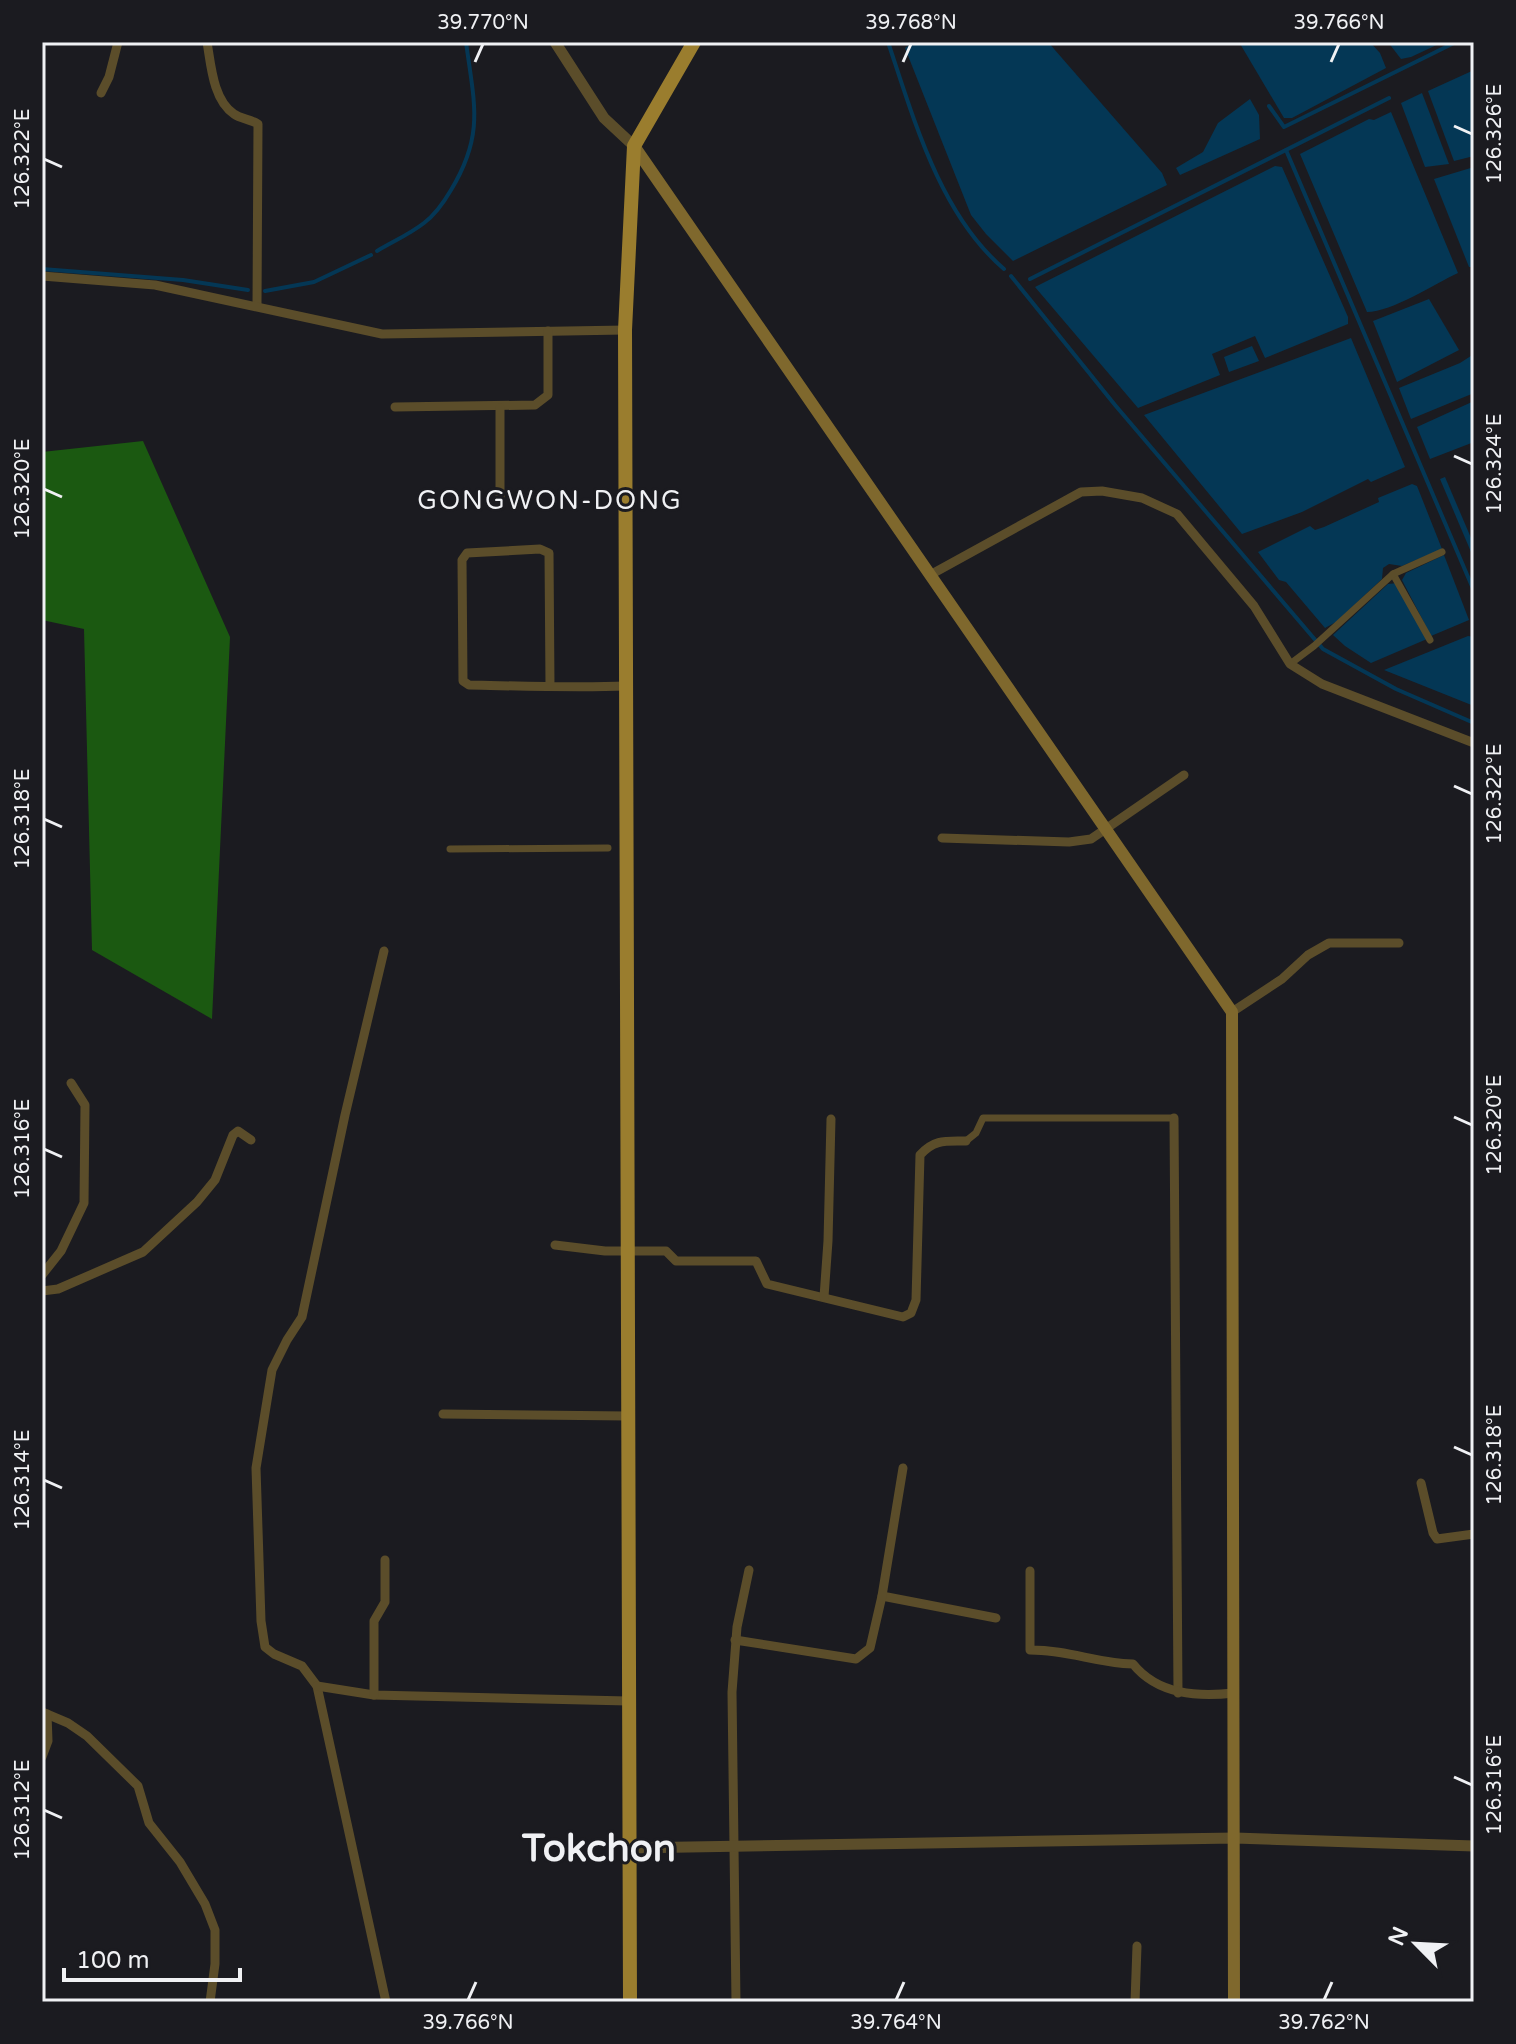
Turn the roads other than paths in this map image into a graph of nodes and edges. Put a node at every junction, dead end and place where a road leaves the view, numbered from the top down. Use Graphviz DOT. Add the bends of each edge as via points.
graph roads {
  1 [pos="118,42"];
  2 [pos="207,42"];
  3 [pos="555,42"];
  4 [pos="694,42"];
  5 [pos="101,93"];
  6 [pos="634,146"];
  7 [pos="42,276"];
  8 [pos="257,306"];
  9 [pos="625,330"];
  10 [pos="548,331"];
  11 [pos="395,407"];
  12 [pos="500,408"];
  13 [pos="500,497"];
  14 [pos="1442,552"];
  15 [pos="1393,574"];
  16 [pos="930,575"];
  17 [pos="1430,640"];
  18 [pos="1290,664"];
  19 [pos="550,686"];
  20 [pos="626,686"];
  21 [pos="1474,743"];
  22 [pos="1184,775"];
  23 [pos="1107,830"];
  24 [pos="942,838"];
  25 [pos="608,848"];
  26 [pos="450,849"];
  27 [pos="1399,943"];
  28 [pos="384,951"];
  29 [pos="1232,1012"];
  30 [pos="71,1083"];
  31 [pos="1174,1118"];
  32 [pos="831,1119"];
  33 [pos="251,1140"];
  34 [pos="966,1141"];
  35 [pos="555,1245"];
  36 [pos="627,1251"];
  37 [pos="42,1275"];
  38 [pos="42,1291"];
  39 [pos="824,1297"];
  40 [pos="443,1414"];
  41 [pos="628,1416"];
  42 [pos="903,1468"];
  43 [pos="1421,1483"];
  44 [pos="1474,1534"];
  45 [pos="385,1560"];
  46 [pos="749,1570"];
  47 [pos="1030,1571"];
  48 [pos="882,1596"];
  49 [pos="996,1618"];
  50 [pos="735,1640"];
  51 [pos="317,1686"];
  52 [pos="1178,1693"];
  53 [pos="1234,1693"];
  54 [pos="374,1695"];
  55 [pos="628,1701"];
  56 [pos="45,1713"];
  57 [pos="42,1757"];
  58 [pos="1235,1838"];
  59 [pos="735,1846"];
  60 [pos="1474,1846"];
  61 [pos="629,1848"];
  62 [pos="1137,1946"];
  63 [pos="210,2002"];
  64 [pos="386,2002"];
  65 [pos="630,2002"];
  66 [pos="736,2002"];
  67 [pos="1135,2002"];
  68 [pos="1234,2002"];
  1 -- 5 [label="street"];
  2 -- 8 [label="street" via="220,97 230,112 258,124"];
  3 -- 6 [label="street" via="604,118"];
  4 -- 6 [label="main road"];
  6 -- 9 [label="main road"];
  6 -- 16 [label="main road"];
  7 -- 8 [label="street" via="155,285"];
  8 -- 10 [label="street" via="382,334"];
  9 -- 10 [label="street"];
  9 -- 20 [label="main road"];
  10 -- 12 [label="street" via="548,395 535,405"];
  11 -- 12 [label="street"];
  12 -- 13 [label="street"];
  14 -- 15 [label="street"];
  15 -- 17 [label="street"];
  15 -- 18 [label="street"];
  16 -- 18 [label="street" via="1081,492 1142,498 1177,514 1254,606"];
  16 -- 23 [label="main road"];
  18 -- 21 [label="street" via="1322,684"];
  19 -- 19 [label="street" via="463,681 462,560 467,553 549,553"];
  19 -- 20 [label="street"];
  20 -- 36 [label="main road"];
  22 -- 23 [label="street"];
  23 -- 24 [label="street" via="1069,842"];
  23 -- 29 [label="main road"];
  25 -- 26 [label="street"];
  27 -- 29 [label="street" via="1329,943"];
  28 -- 51 [label="street" via="302,1317 272,1370 256,1468 265,1647 302,1666"];
  29 -- 53 [label="main road"];
  30 -- 37 [label="street" via="85,1105 84,1203 61,1251"];
  31 -- 34 [label="street" via="983,1118"];
  31 -- 52 [label="street"];
  32 -- 39 [label="street"];
  33 -- 38 [label="street" via="238,1131 233,1135 215,1180 143,1252"];
  34 -- 39 [label="street" via="938,1140 920,1155 916,1300 911,1313 903,1317"];
  35 -- 36 [label="street"];
  36 -- 39 [label="street" via="666,1251 676,1261 756,1261 767,1284"];
  36 -- 41 [label="main road"];
  40 -- 41 [label="street"];
  41 -- 55 [label="main road"];
  42 -- 48 [label="street"];
  43 -- 44 [label="street" via="1437,1539"];
  45 -- 54 [label="street" via="385,1602 374,1621"];
  46 -- 50 [label="street"];
  47 -- 52 [label="street" via="1030,1650 1133,1664 1141,1674"];
  48 -- 49 [label="street"];
  48 -- 50 [label="street" via="870,1648 856,1659"];
  50 -- 59 [label="street"];
  51 -- 54 [label="street"];
  51 -- 64 [label="street"];
  52 -- 53 [label="street"];
  53 -- 58 [label="main road"];
  54 -- 55 [label="street"];
  55 -- 61 [label="main road"];
  56 -- 57 [label="street" via="48,1741"];
  56 -- 63 [label="street" via="87,1736 138,1786 149,1823 180,1862 215,1930"];
  58 -- 59 [label="street"];
  58 -- 60 [label="street"];
  58 -- 68 [label="main road"];
  59 -- 61 [label="street"];
  59 -- 66 [label="street"];
  61 -- 65 [label="main road"];
  62 -- 67 [label="street"];
}
